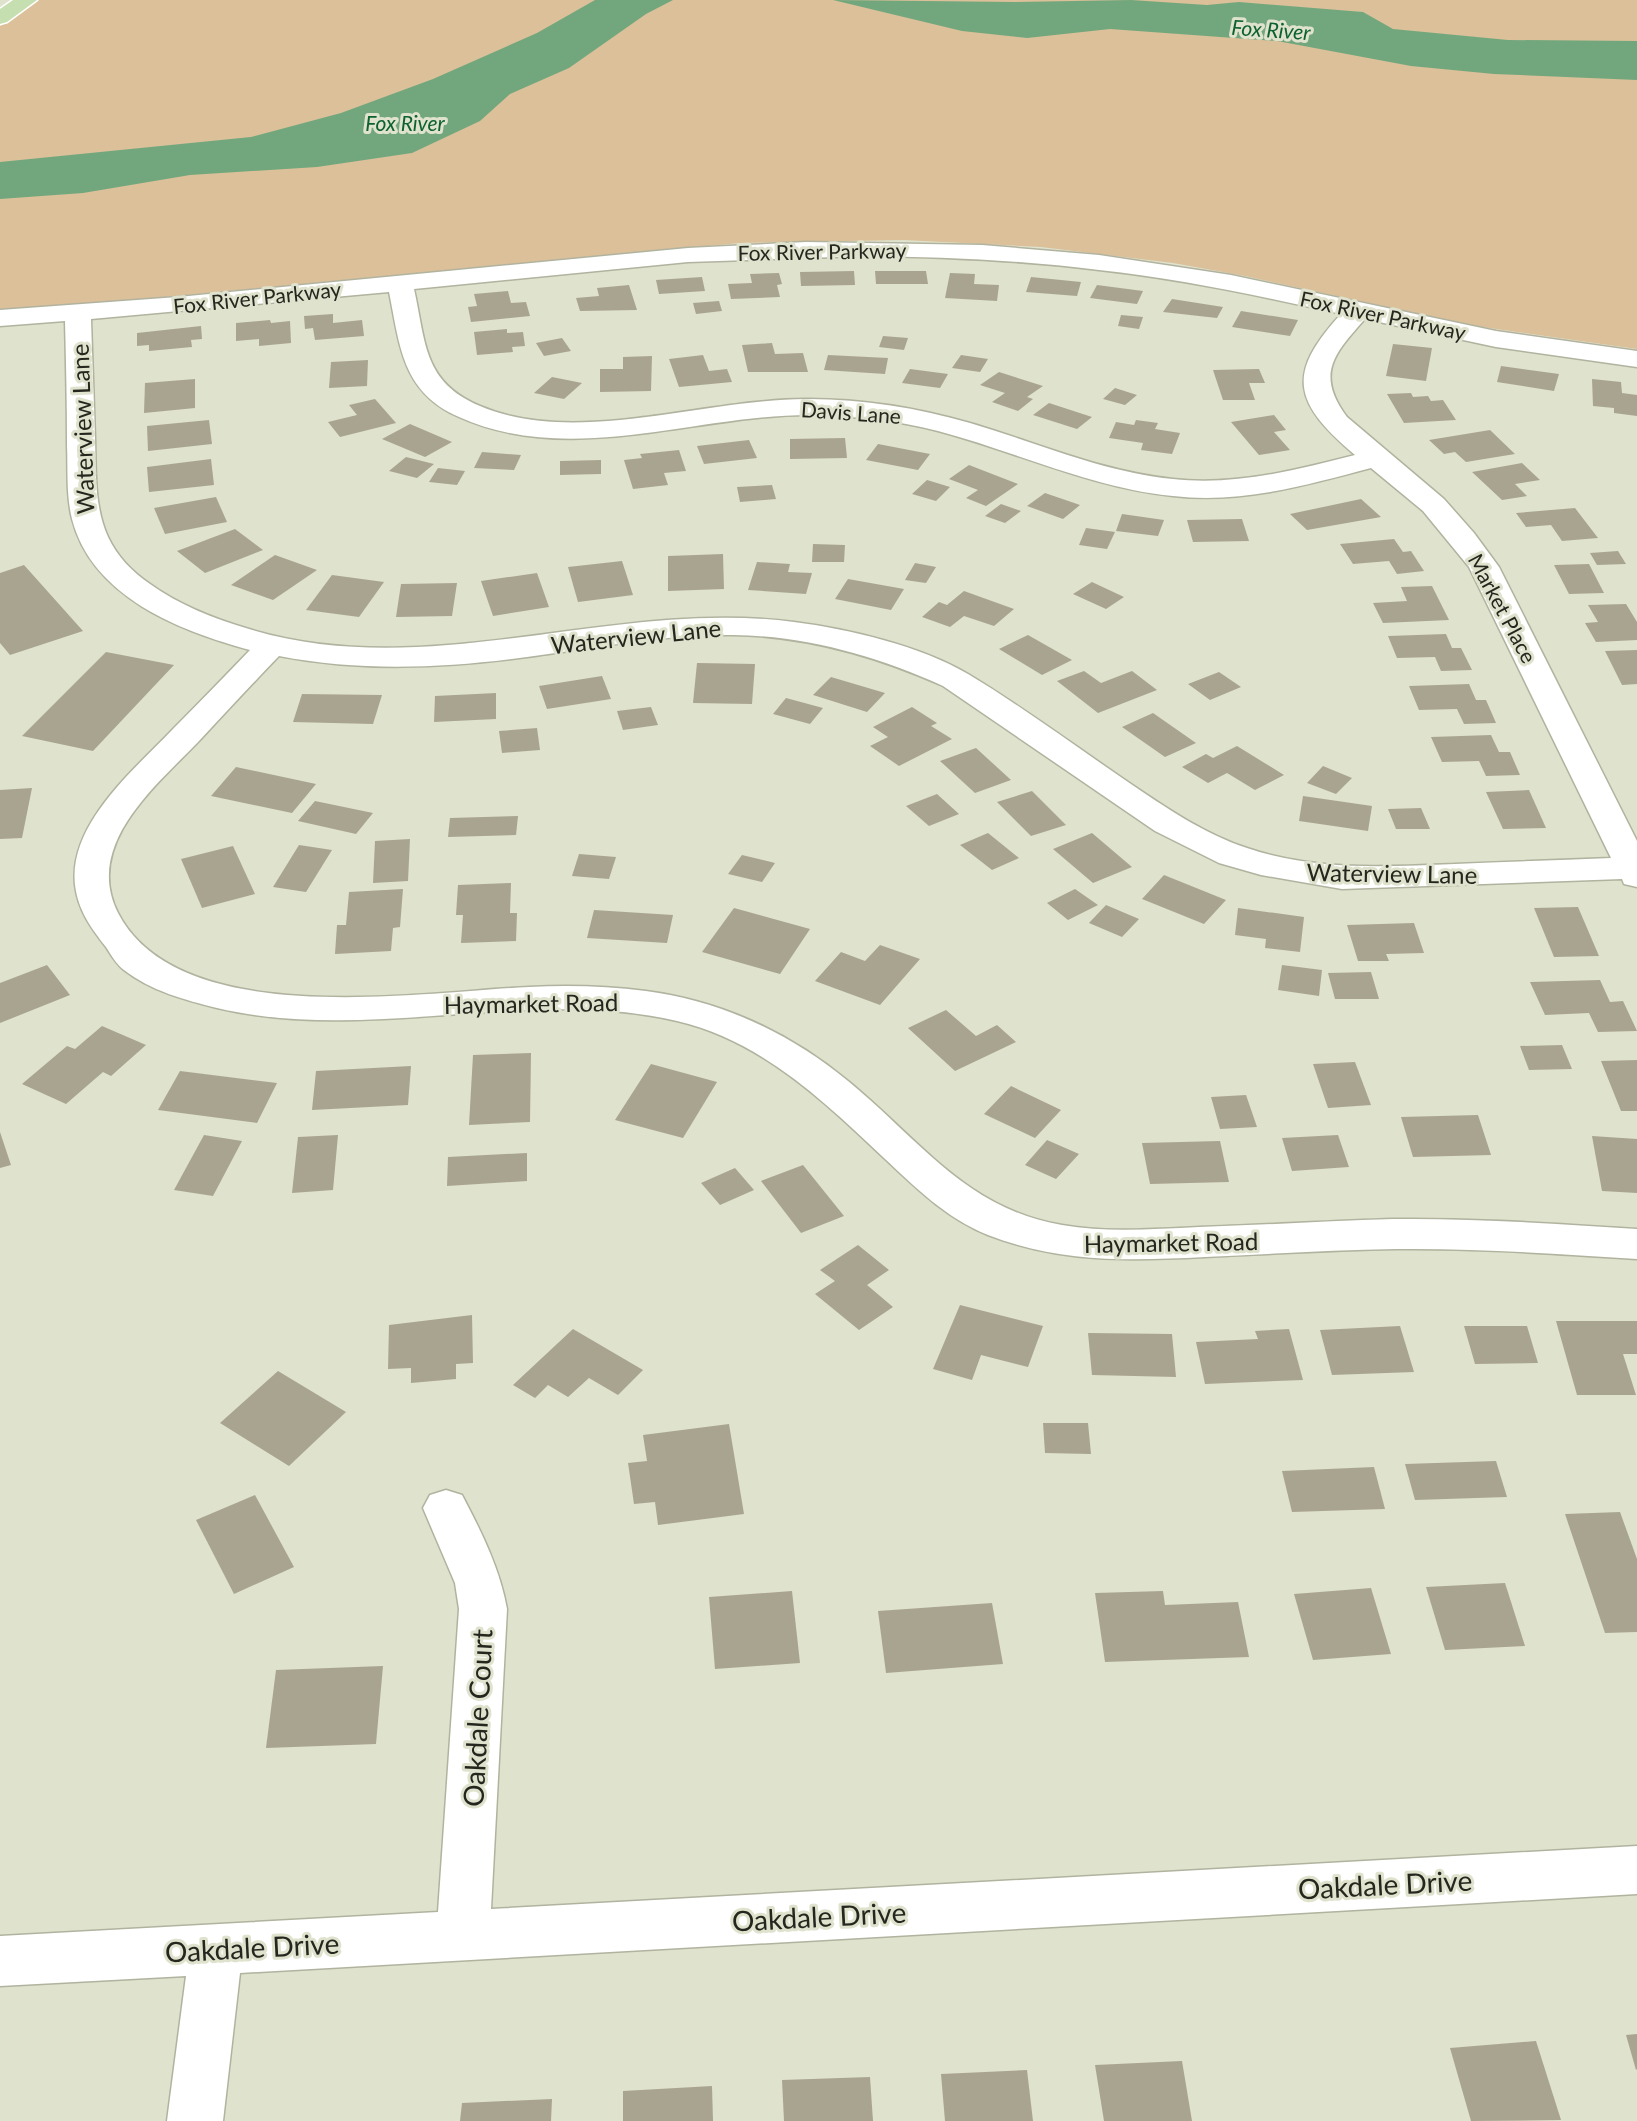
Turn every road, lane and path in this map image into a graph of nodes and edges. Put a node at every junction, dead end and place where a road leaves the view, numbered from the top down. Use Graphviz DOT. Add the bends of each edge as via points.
graph roads {
  1 [pos="27,0"];
  2 [pos="0,18"];
  3 [pos="400,283"];
  4 [pos="1358,311"];
  5 [pos="78,313"];
  6 [pos="0,318"];
  7 [pos="1637,359"];
  8 [pos="1378,458"];
  9 [pos="272,645"];
  10 [pos="1635,872"];
  11 [pos="1637,1244"];
  12 [pos="446,1508"];
  13 [pos="1637,1870"];
  14 [pos="463,1935"];
  15 [pos="216,1949"];
  16 [pos="0,1961"];
  17 [pos="195,2121"];
  1 -- 2 [label="main road"];
  3 -- 4 [label="street, Fox River Parkway" via="701,254 916,249 1157,270"];
  3 -- 5 [label="street, Fox River Parkway"];
  3 -- 8 [label="street, Davis Lane" via="422,373 447,400 492,420 587,429 758,409 851,409 959,428 1090,473 1177,489 1269,485"];
  4 -- 7 [label="street, Fox River Parkway" via="1492,339"];
  4 -- 8 [label="street, Market Place" via="1326,349 1317,367 1317,383 1334,419"];
  5 -- 6 [label="street, Fox River Parkway"];
  5 -- 9 [label="street, Waterview Lane" via="83,503 86,527 98,550 116,572 162,606 223,633"];
  8 -- 10 [label="street, Market Place" via="1452,524 1484,567"];
  9 -- 10 [label="street, Waterview Lane" via="346,656 417,658 704,626 797,631 874,648 954,679 1167,824 1231,855 1300,873 1354,878"];
  9 -- 11 [label="street, Haymarket Road" via="122,802 93,854 91,879 108,931 153,972 187,988 214,998 306,1010 583,998 636,1002 711,1018 803,1063 967,1207 1069,1244 1457,1234"];
  12 -- 14 [label="street, Oakdale Court" via="479,1583 482,1609"];
  13 -- 14 [label="street, Oakdale Drive"];
  14 -- 15 [label="street, Oakdale Drive"];
  15 -- 16 [label="street, Oakdale Drive"];
  15 -- 17 [label="street"];
}
